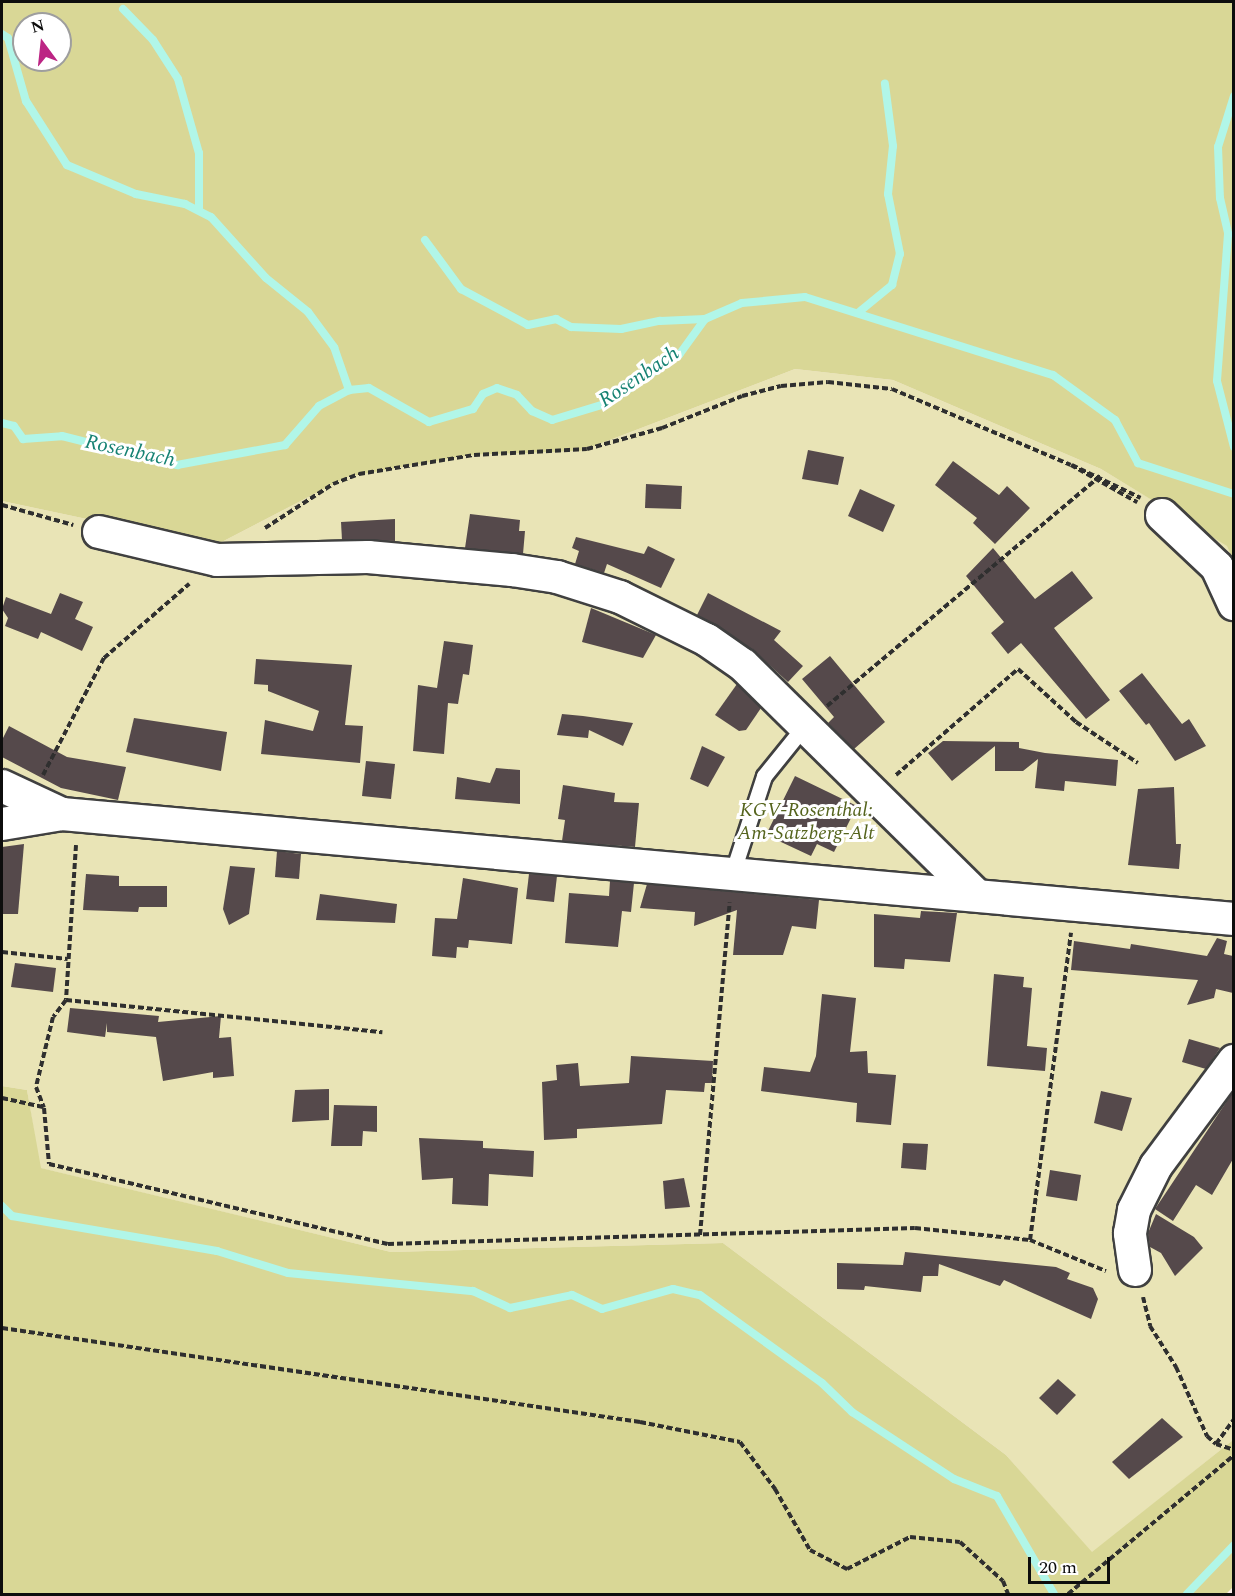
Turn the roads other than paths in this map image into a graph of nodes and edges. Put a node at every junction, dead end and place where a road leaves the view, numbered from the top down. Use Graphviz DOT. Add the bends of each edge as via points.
graph roads {
  1 [pos="1154,508"];
  2 [pos="99,532"];
  3 [pos="1225,562"];
  4 [pos="1233,604"];
  5 [pos="806,724"];
  6 [pos="2,786"];
  7 [pos="70,815"];
  8 [pos="2,824"];
  9 [pos="733,871"];
  10 [pos="975,894"];
  11 [pos="1233,919"];
  12 [pos="1233,1061"];
  13 [pos="1135,1270"];
  1 -- 3 [label="street"];
  2 -- 5 [label="street" via="217,560 444,561 592,587 707,640 744,665"];
  3 -- 4 [label="street"];
  5 -- 9 [label="lane" via="765,776"];
  5 -- 10 [label="street"];
  6 -- 7 [label="street"];
  7 -- 8 [label="street"];
  7 -- 9 [label="street"];
  9 -- 10 [label="street"];
  10 -- 11 [label="street"];
  12 -- 13 [label="street" via="1155,1167 1134,1210 1130,1233"];
}
